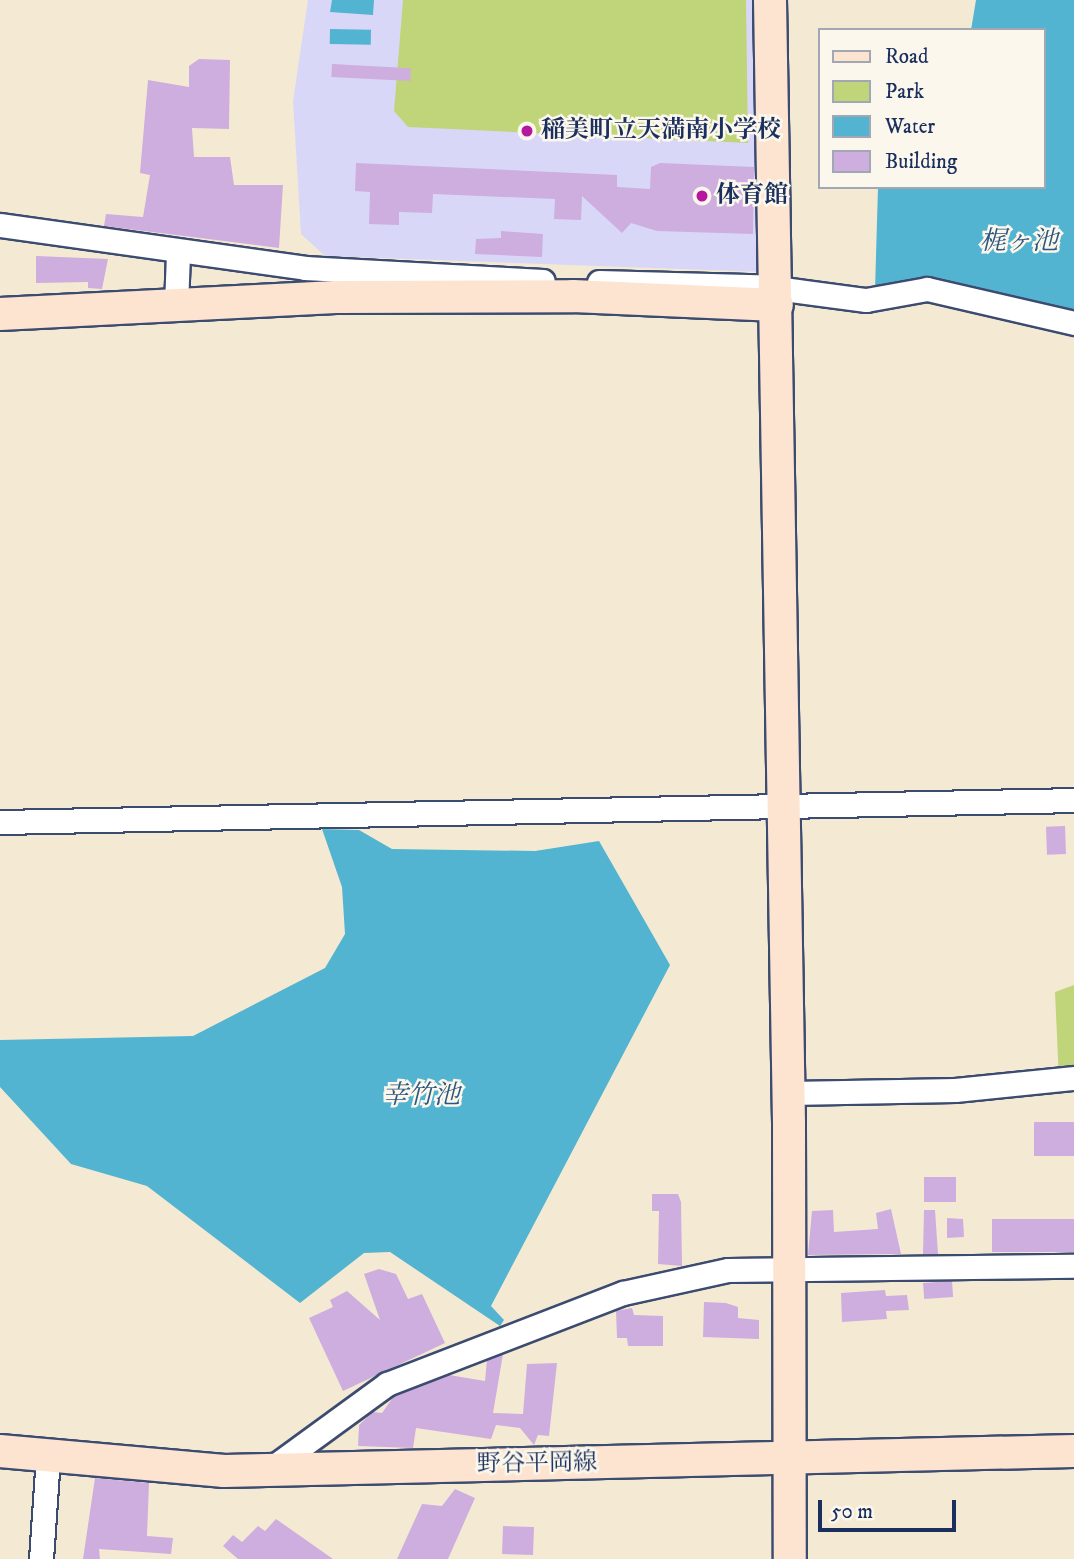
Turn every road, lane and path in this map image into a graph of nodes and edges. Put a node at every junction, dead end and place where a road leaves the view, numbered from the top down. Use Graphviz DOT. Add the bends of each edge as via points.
graph roads {
  1 [pos="770,0"];
  2 [pos="0,225"];
  3 [pos="178,254"];
  4 [pos="770,293"];
  5 [pos="176,306"];
  6 [pos="0,314"];
  7 [pos="1074,323"];
  8 [pos="1074,800"];
  9 [pos="785,803"];
  10 [pos="0,822"];
  11 [pos="1074,1079"];
  12 [pos="789,1093"];
  13 [pos="1074,1266"];
  14 [pos="787,1270"];
  15 [pos="0,1451"];
  16 [pos="1074,1451"];
  17 [pos="48,1456"];
  18 [pos="792,1458"];
  19 [pos="269,1470"];
  20 [pos="41,1559"];
  21 [pos="790,1559"];
  1 -- 4 [label="street"];
  2 -- 3 [label="street"];
  3 -- 4 [label="street" via="517,281"];
  3 -- 5 [label="street"];
  4 -- 5 [label="street"];
  4 -- 7 [label="street" via="866,300 928,289"];
  4 -- 9 [label="street"];
  5 -- 6 [label="street"];
  8 -- 9 [label="street"];
  9 -- 10 [label="street" via="333,819"];
  9 -- 12 [label="street"];
  11 -- 12 [label="street" via="955,1090"];
  12 -- 14 [label="street"];
  13 -- 14 [label="street"];
  14 -- 18 [label="street"];
  14 -- 19 [label="street" via="728,1270 622,1293 516,1329 387,1384"];
  15 -- 17 [label="street, 野谷平岡線"];
  16 -- 18 [label="street, 野谷平岡線"];
  17 -- 19 [label="street, 野谷平岡線"];
  17 -- 20 [label="street"];
  18 -- 19 [label="street, 野谷平岡線"];
  18 -- 21 [label="street"];
}
